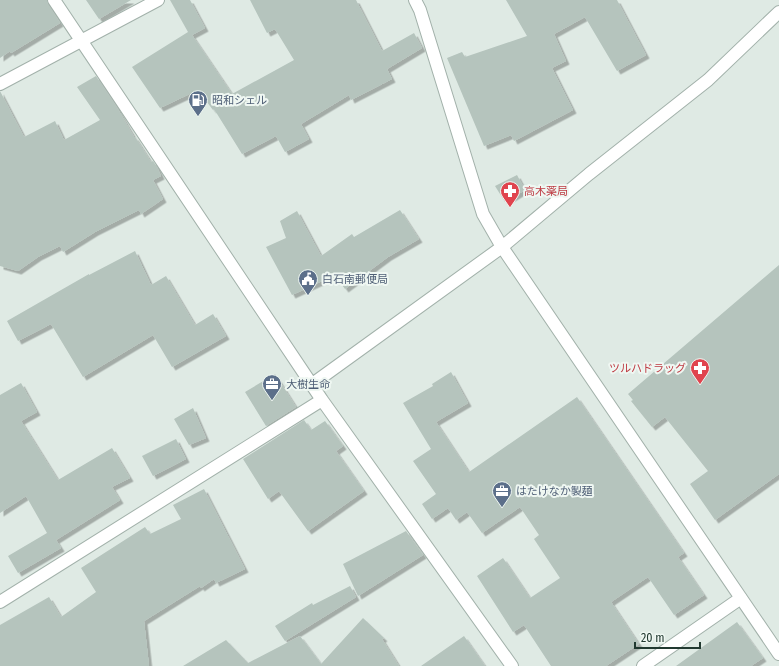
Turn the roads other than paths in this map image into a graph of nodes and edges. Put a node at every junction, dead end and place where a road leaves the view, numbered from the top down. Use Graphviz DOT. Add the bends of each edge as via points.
graph roads {
  1 [pos="54,0"];
  2 [pos="158,0"];
  3 [pos="415,0"];
  4 [pos="779,12"];
  5 [pos="80,40"];
  6 [pos="0,84"];
  7 [pos="502,247"];
  8 [pos="311,385"];
  9 [pos="322,400"];
  10 [pos="741,598"];
  11 [pos="0,602"];
  12 [pos="779,654"];
  13 [pos="512,666"];
  14 [pos="643,666"];
  1 -- 5 [label="street"];
  2 -- 5 [label="street"];
  3 -- 7 [label="street" via="484,214"];
  4 -- 7 [label="street" via="708,80"];
  5 -- 6 [label="street"];
  5 -- 8 [label="street"];
  7 -- 8 [label="street"];
  7 -- 10 [label="street"];
  8 -- 9 [label="street"];
  9 -- 11 [label="street"];
  9 -- 13 [label="street"];
  10 -- 12 [label="street"];
  10 -- 14 [label="street"];
}
